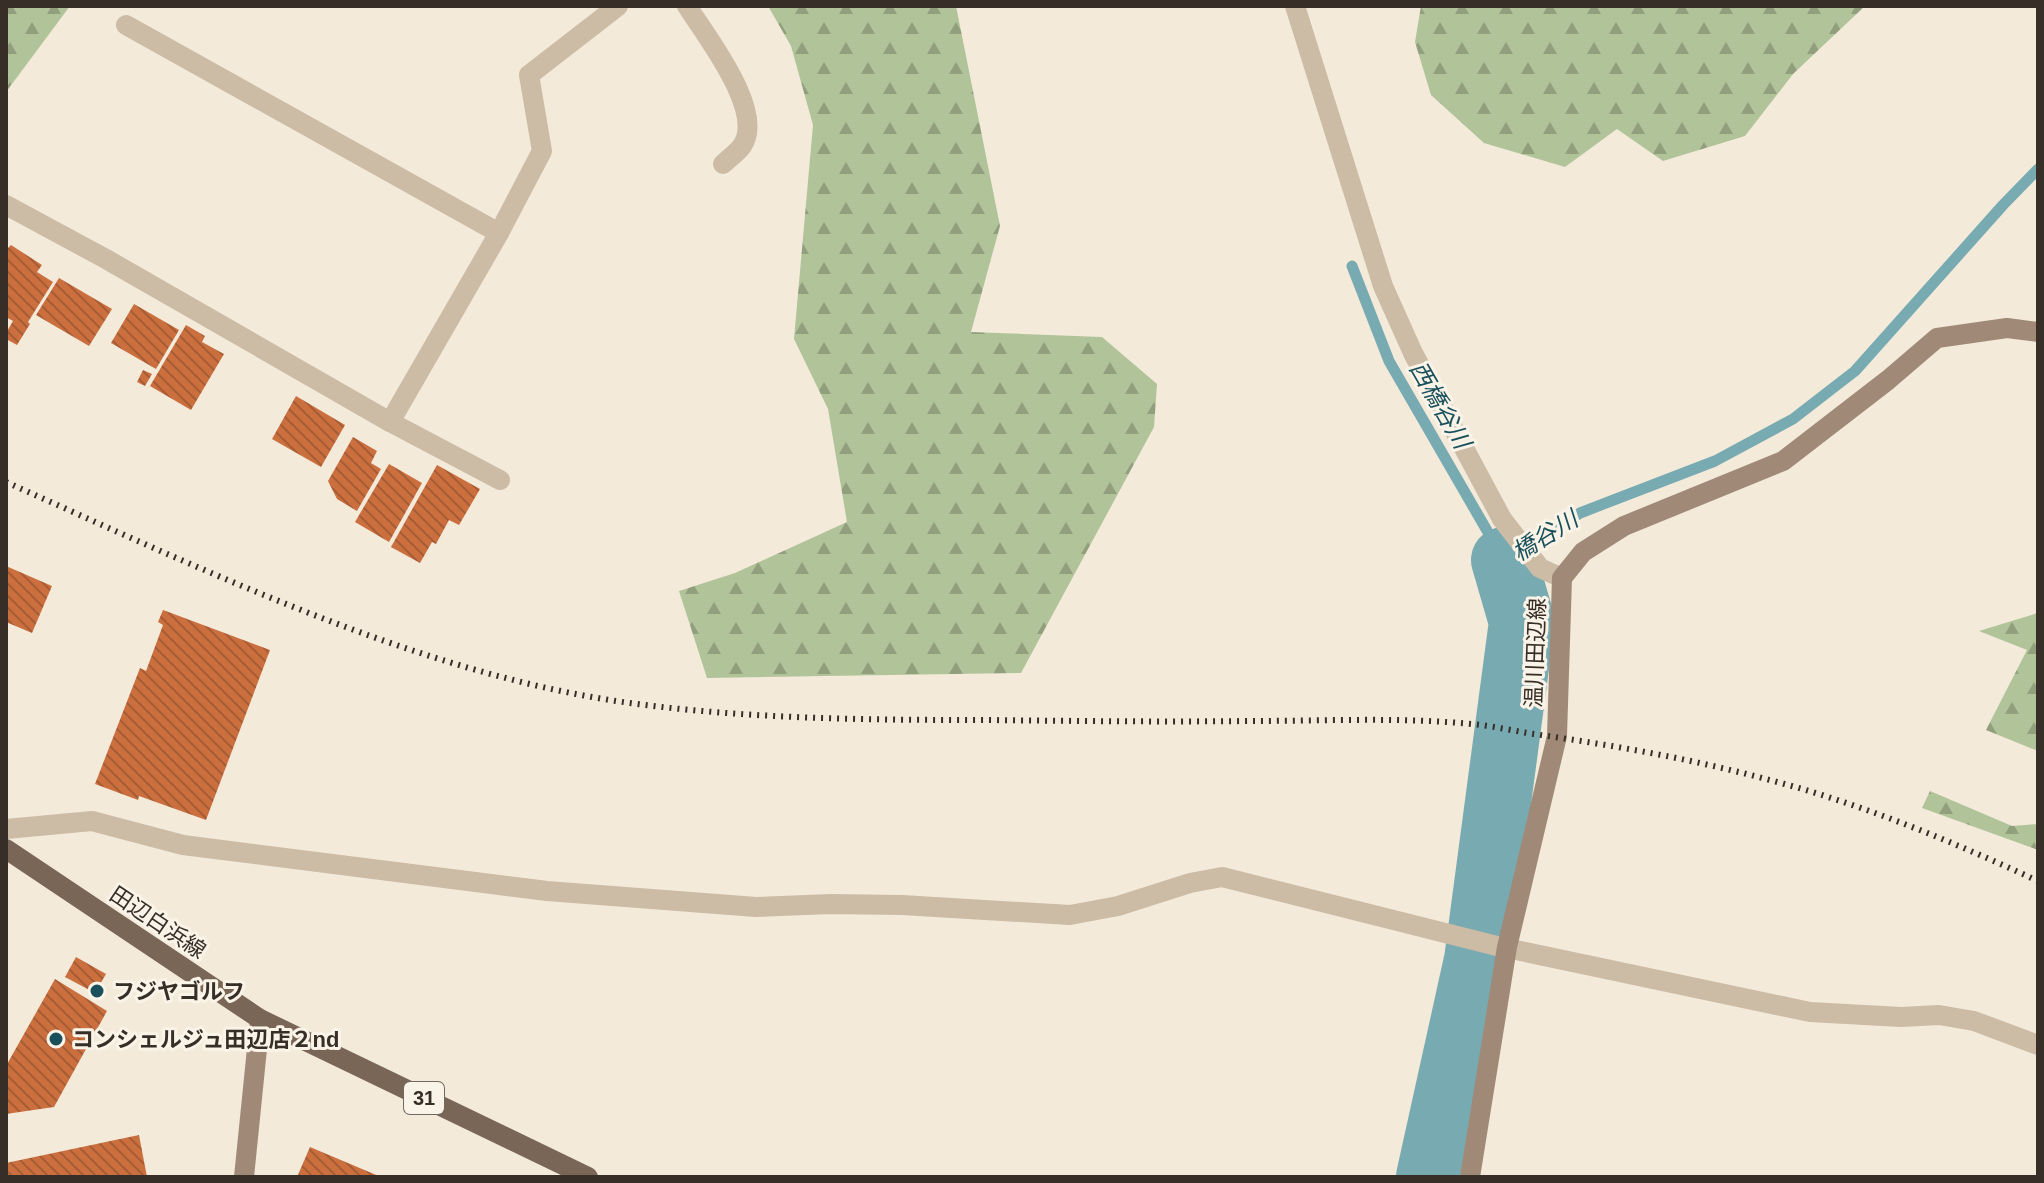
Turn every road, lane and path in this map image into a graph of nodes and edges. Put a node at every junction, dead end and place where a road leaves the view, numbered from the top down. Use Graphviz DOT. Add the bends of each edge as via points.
graph roads {
  1 [pos="687,6"];
  2 [pos="1295,6"];
  3 [pos="610,8"];
  4 [pos="126,25"];
  5 [pos="723,164"];
  6 [pos="6,205"];
  7 [pos="499,233"];
  8 [pos="2038,332"];
  9 [pos="390,422"];
  10 [pos="500,480"];
  11 [pos="1562,578"];
  12 [pos="6,829"];
  13 [pos="6,849"];
  14 [pos="1502,946"];
  15 [pos="260,1019"];
  16 [pos="2038,1045"];
  17 [pos="244,1177"];
  18 [pos="588,1177"];
  19 [pos="1470,1177"];
  1 -- 5 [label="street" via="742,94 748,119 744,145"];
  2 -- 11 [label="street" via="1383,286 1419,365 1502,519 1540,568"];
  3 -- 7 [label="street" via="529,75 542,151"];
  4 -- 7 [label="street"];
  6 -- 9 [label="street"];
  7 -- 9 [label="street"];
  8 -- 11 [label="main road, 温川田辺線" via="2007,328 1937,338 1783,461 1624,526 1583,552"];
  9 -- 10 [label="street"];
  11 -- 14 [label="main road, 温川田辺線" via="1557,736"];
  12 -- 14 [label="street" via="92,821 183,845 547,891 756,907 874,904 1070,915 1222,877"];
  13 -- 15 [label="main road, 田辺白浜線 / 31"];
  14 -- 16 [label="street" via="1810,1012 1939,1015 1974,1021"];
  14 -- 19 [label="main road, 温川田辺線"];
  15 -- 17 [label="main road"];
  15 -- 18 [label="main road, 田辺白浜線 / 31"];
}
